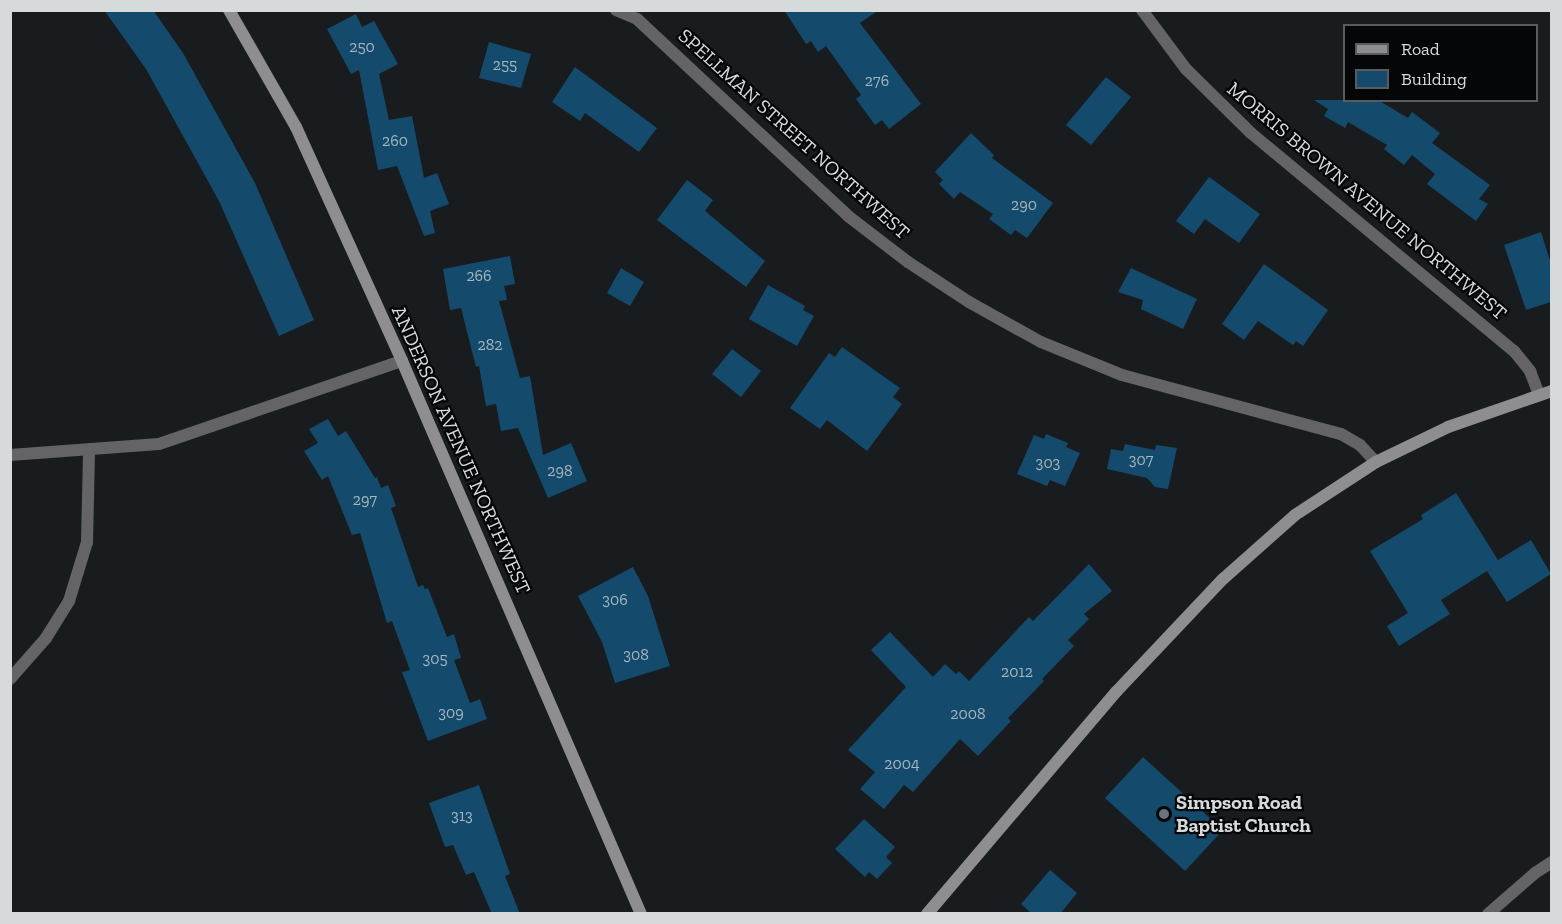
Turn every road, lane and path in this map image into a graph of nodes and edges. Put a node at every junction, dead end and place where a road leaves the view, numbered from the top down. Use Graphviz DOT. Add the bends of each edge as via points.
graph roads {
  1 [pos="229,10"];
  2 [pos="616,10"];
  3 [pos="1142,10"];
  4 [pos="633,15"];
  5 [pos="402,361"];
  6 [pos="1545,393"];
  7 [pos="89,451"];
  8 [pos="10,455"];
  9 [pos="1376,462"];
  10 [pos="10,678"];
  11 [pos="1551,862"];
  12 [pos="641,914"];
  13 [pos="927,914"];
  14 [pos="1488,914"];
  1 -- 5 [label="street, ANDERSON AVENUE NORTHWEST" via="296,126"];
  2 -- 4 [label="street, SPELLMAN STREET NORTHWEST"];
  3 -- 6 [label="street, MORRIS BROWN AVENUE NORTHWEST" via="1186,69 1251,134 1514,351"];
  4 -- 9 [label="street, SPELLMAN STREET NORTHWEST" via="848,216 969,303 1041,342 1122,375 1341,434 1360,445"];
  5 -- 7 [label="street" via="159,444"];
  5 -- 12 [label="street, ANDERSON AVENUE NORTHWEST"];
  6 -- 9 [label="street" via="1448,427"];
  7 -- 8 [label="street"];
  7 -- 10 [label="street" via="87,543 69,601 46,638"];
  9 -- 13 [label="street" via="1294,515 1223,579 1116,692"];
  11 -- 14 [label="street"];
}
